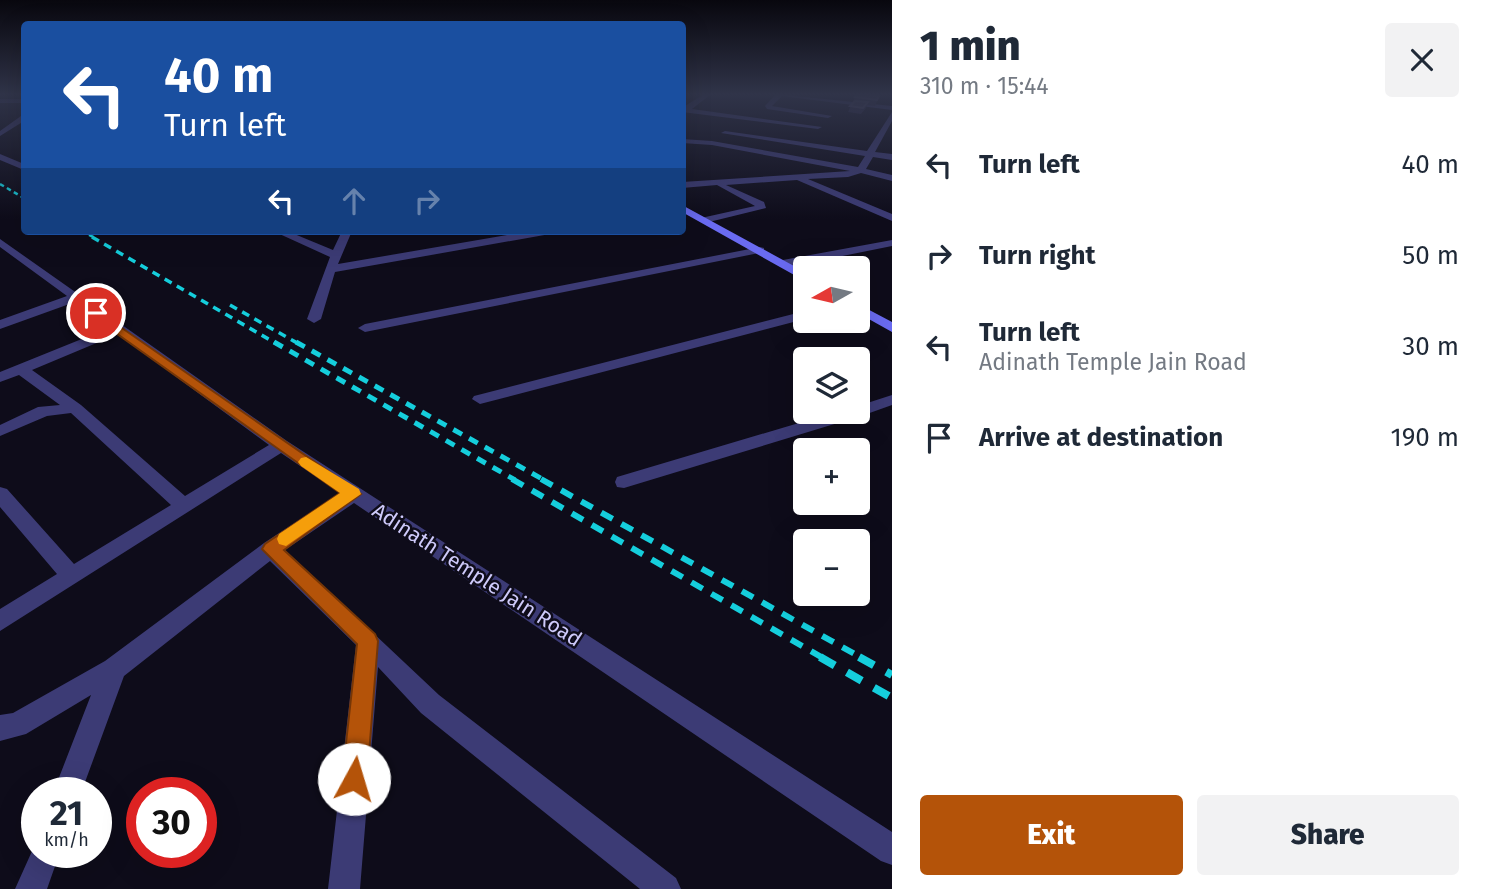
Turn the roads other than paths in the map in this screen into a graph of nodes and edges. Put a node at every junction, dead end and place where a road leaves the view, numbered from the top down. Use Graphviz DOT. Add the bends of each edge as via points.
graph roads {
  1 [pos="743,135"];
  2 [pos="811,135"];
  3 [pos="883,135"];
  4 [pos="686,141"];
  5 [pos="803,144"];
  6 [pos="870,153"];
  7 [pos="0,157"];
  8 [pos="892,157"];
  9 [pos="18,158"];
  10 [pos="861,170"];
  11 [pos="892,178"];
  12 [pos="800,179"];
  13 [pos="716,184"];
  14 [pos="686,185"];
  15 [pos="686,210"];
  16 [pos="892,218"];
  17 [pos="705,220"];
  18 [pos="288,235"];
  19 [pos="345,235"];
  20 [pos="527,235"];
  21 [pos="0,242"];
  22 [pos="892,243"];
  23 [pos="760,250"];
  24 [pos="337,255"];
  25 [pos="783,264"];
  26 [pos="330,269"];
  27 [pos="793,270"];
  28 [pos="75,298"];
  29 [pos="870,315"];
  30 [pos="314,318"];
  31 [pos="793,318"];
  32 [pos="0,325"];
  33 [pos="365,328"];
  34 [pos="892,328"];
  35 [pos="118,329"];
  36 [pos="20,369"];
  37 [pos="0,377"];
  38 [pos="480,399"];
  39 [pos="892,400"];
  40 [pos="870,407"];
  41 [pos="75,408"];
  42 [pos="814,424"];
  43 [pos="0,431"];
  44 [pos="282,445"];
  45 [pos="624,482"];
  46 [pos="0,494"];
  47 [pos="353,494"];
  48 [pos="184,506"];
  49 [pos="7,514"];
  50 [pos="271,549"];
  51 [pos="72,576"];
  52 [pos="0,621"];
  53 [pos="368,641"];
  54 [pos="114,669"];
  55 [pos="0,728"];
  56 [pos="73,777"];
  57 [pos="892,849"];
  58 [pos="39,868"];
  59 [pos="31,889"];
  60 [pos="344,889"];
  61 [pos="665,889"];
  1 -- 5 [label="street"];
  2 -- 5 [label="street"];
  3 -- 6 [label="street"];
  4 -- 10 [label="street" via="726,146 754,161 797,159"];
  5 -- 6 [label="street"];
  6 -- 8 [label="street"];
  6 -- 10 [label="street"];
  7 -- 9 [label="street"];
  10 -- 11 [label="street"];
  10 -- 12 [label="street"];
  12 -- 13 [label="street"];
  12 -- 16 [label="street"];
  13 -- 14 [label="street"];
  13 -- 17 [label="street" via="761,208"];
  15 -- 17 [label="street"];
  17 -- 23 [label="street"];
  18 -- 24 [label="street"];
  19 -- 24 [label="street"];
  20 -- 26 [label="street"];
  21 -- 28 [label="street, Adinath Temple Jain Road"];
  22 -- 25 [label="street"];
  23 -- 25 [label="street"];
  23 -- 33 [label="street"];
  24 -- 26 [label="street"];
  25 -- 27 [label="street"];
  26 -- 30 [label="street"];
  28 -- 32 [label="street"];
  28 -- 35 [label="street, Adinath Temple Jain Road"];
  29 -- 34 [label="street"];
  31 -- 38 [label="street"];
  35 -- 36 [label="street"];
  35 -- 44 [label="street, Adinath Temple Jain Road"];
  36 -- 37 [label="street"];
  36 -- 41 [label="street"];
  39 -- 40 [label="street"];
  41 -- 43 [label="street" via="44,411"];
  41 -- 48 [label="street"];
  42 -- 45 [label="street"];
  44 -- 47 [label="street, Adinath Temple Jain Road"];
  44 -- 48 [label="street"];
  46 -- 49 [label="street"];
  47 -- 50 [label="street"];
  47 -- 57 [label="street, Adinath Temple Jain Road"];
  48 -- 51 [label="street"];
  49 -- 51 [label="street"];
  50 -- 53 [label="street"];
  50 -- 54 [label="street"];
  51 -- 52 [label="street"];
  53 -- 60 [label="street"];
  53 -- 61 [label="street" via="430,704"];
  54 -- 55 [label="street" via="17,725"];
  54 -- 56 [label="street"];
  58 -- 59 [label="street"];
}
